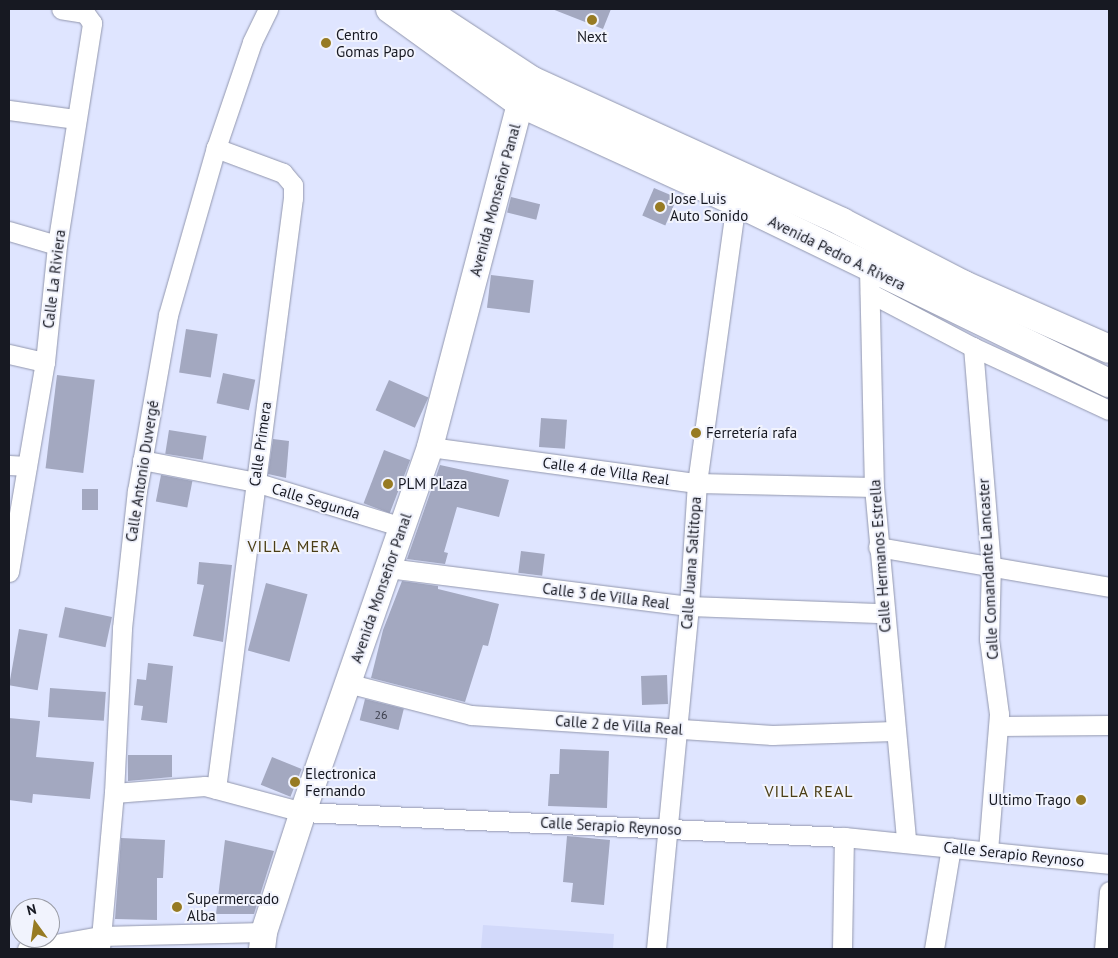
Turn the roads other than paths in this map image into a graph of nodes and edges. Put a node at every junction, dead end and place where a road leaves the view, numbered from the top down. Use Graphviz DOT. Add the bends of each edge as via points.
graph roads {
  1 [pos="61,9"];
  2 [pos="268,9"];
  3 [pos="390,9"];
  4 [pos="423,9"];
  5 [pos="526,92"];
  6 [pos="9,110"];
  7 [pos="76,119"];
  8 [pos="216,148"];
  9 [pos="741,191"];
  10 [pos="9,231"];
  11 [pos="57,245"];
  12 [pos="869,281"];
  13 [pos="964,285"];
  14 [pos="953,309"];
  15 [pos="973,347"];
  16 [pos="1109,349"];
  17 [pos="9,354"];
  18 [pos="44,362"];
  19 [pos="1109,384"];
  20 [pos="1109,410"];
  21 [pos="430,448"];
  22 [pos="142,460"];
  23 [pos="18,466"];
  24 [pos="255,482"];
  25 [pos="697,483"];
  26 [pos="874,487"];
  27 [pos="402,527"];
  28 [pos="878,547"];
  29 [pos="991,564"];
  30 [pos="388,568"];
  31 [pos="9,572"];
  32 [pos="1109,587"];
  33 [pos="689,606"];
  34 [pos="884,613"];
  35 [pos="347,683"];
  36 [pos="1109,725"];
  37 [pos="999,726"];
  38 [pos="676,728"];
  39 [pos="894,731"];
  40 [pos="216,789"];
  41 [pos="114,793"];
  42 [pos="303,812"];
  43 [pos="667,829"];
  44 [pos="844,837"];
  45 [pos="906,842"];
  46 [pos="951,847"];
  47 [pos="988,850"];
  48 [pos="1109,864"];
  49 [pos="1109,891"];
  50 [pos="263,940"];
  51 [pos="100,943"];
  52 [pos="27,949"];
  53 [pos="656,949"];
  54 [pos="842,949"];
  55 [pos="934,949"];
  56 [pos="1104,949"];
  1 -- 7 [label="street, Calle La Riviera" via="85,13 92,23"];
  2 -- 8 [label="street, Calle Antonio Duvergé" via="252,42"];
  3 -- 5 [label="main road, Avenida Pedro A. Rivera"];
  4 -- 5 [label="main road, Avenida Pedro A. Rivera"];
  5 -- 9 [label="main road, Avenida Pedro A. Rivera"];
  5 -- 21 [label="main road, Avenida Monseñor Panal"];
  6 -- 7 [label="street"];
  7 -- 11 [label="street, Calle La Riviera"];
  8 -- 22 [label="street, Calle Antonio Duvergé" via="168,314"];
  8 -- 24 [label="street, Calle Primera" via="283,173 293,185"];
  9 -- 12 [label="main road, Avenida Pedro A. Rivera"];
  9 -- 13 [label="main road, Avenida Pedro A. Rivera" via="842,222"];
  9 -- 25 [label="street, Calle Juana Saltitopa"];
  10 -- 11 [label="street"];
  11 -- 18 [label="street, Calle La Riviera"];
  12 -- 14 [label="main road, Avenida Pedro A. Rivera"];
  12 -- 15 [label="street"];
  12 -- 26 [label="street, Calle Hermanos Estrella"];
  13 -- 14 [label="main road"];
  13 -- 16 [label="main road, Avenida Pedro A. Rivera"];
  14 -- 19 [label="main road, Avenida Pedro A. Rivera"];
  15 -- 20 [label="street"];
  15 -- 29 [label="street, Calle Comandante Lancaster"];
  17 -- 18 [label="street"];
  18 -- 23 [label="street, Calle La Riviera"];
  21 -- 25 [label="street, Calle 4 de Villa Real"];
  21 -- 27 [label="main road, Avenida Monseñor Panal"];
  22 -- 24 [label="street, Calle Segunda"];
  22 -- 41 [label="street, Calle Antonio Duvergé" via="122,628"];
  23 -- 31 [label="street, Calle La Riviera"];
  24 -- 27 [label="street, Calle Segunda"];
  24 -- 40 [label="street, Calle Primera"];
  25 -- 26 [label="street, Calle 4 de Villa Real"];
  25 -- 33 [label="street, Calle Juana Saltitopa"];
  26 -- 28 [label="street, Calle Hermanos Estrella"];
  27 -- 30 [label="main road, Avenida Monseñor Panal"];
  28 -- 29 [label="street"];
  28 -- 34 [label="street, Calle Hermanos Estrella"];
  29 -- 32 [label="street"];
  29 -- 37 [label="street, Calle Comandante Lancaster" via="989,639"];
  30 -- 33 [label="street, Calle 3 de Villa Real"];
  30 -- 35 [label="main road, Avenida Monseñor Panal"];
  33 -- 34 [label="street, Calle 3 de Villa Real"];
  33 -- 38 [label="street, Calle Juana Saltitopa"];
  34 -- 39 [label="street, Calle Hermanos Estrella"];
  35 -- 38 [label="street, Calle 2 de Villa Real" via="471,715"];
  35 -- 42 [label="main road, Avenida Monseñor Panal"];
  36 -- 37 [label="street"];
  37 -- 47 [label="street, Calle Comandante Lancaster"];
  38 -- 39 [label="street, Calle 2 de Villa Real" via="772,735"];
  38 -- 43 [label="street, Calle Juana Saltitopa"];
  39 -- 45 [label="street, Calle Hermanos Estrella"];
  40 -- 41 [label="street, Calle Serapio Reynoso" via="205,786"];
  40 -- 42 [label="street, Calle Serapio Reynoso"];
  41 -- 51 [label="street, Calle Antonio Duvergé"];
  42 -- 43 [label="street, Calle Serapio Reynoso"];
  42 -- 50 [label="main road, Avenida Monseñor Panal"];
  43 -- 44 [label="street, Calle Serapio Reynoso"];
  43 -- 53 [label="street, Calle Juana Saltitopa"];
  44 -- 45 [label="street, Calle Serapio Reynoso"];
  44 -- 54 [label="street"];
  45 -- 46 [label="street, Calle Serapio Reynoso"];
  46 -- 47 [label="street, Calle Serapio Reynoso"];
  46 -- 55 [label="street"];
  47 -- 48 [label="street, Calle Serapio Reynoso"];
  49 -- 56 [label="street"];
  50 -- 51 [label="street"];
  51 -- 52 [label="street"];
}
